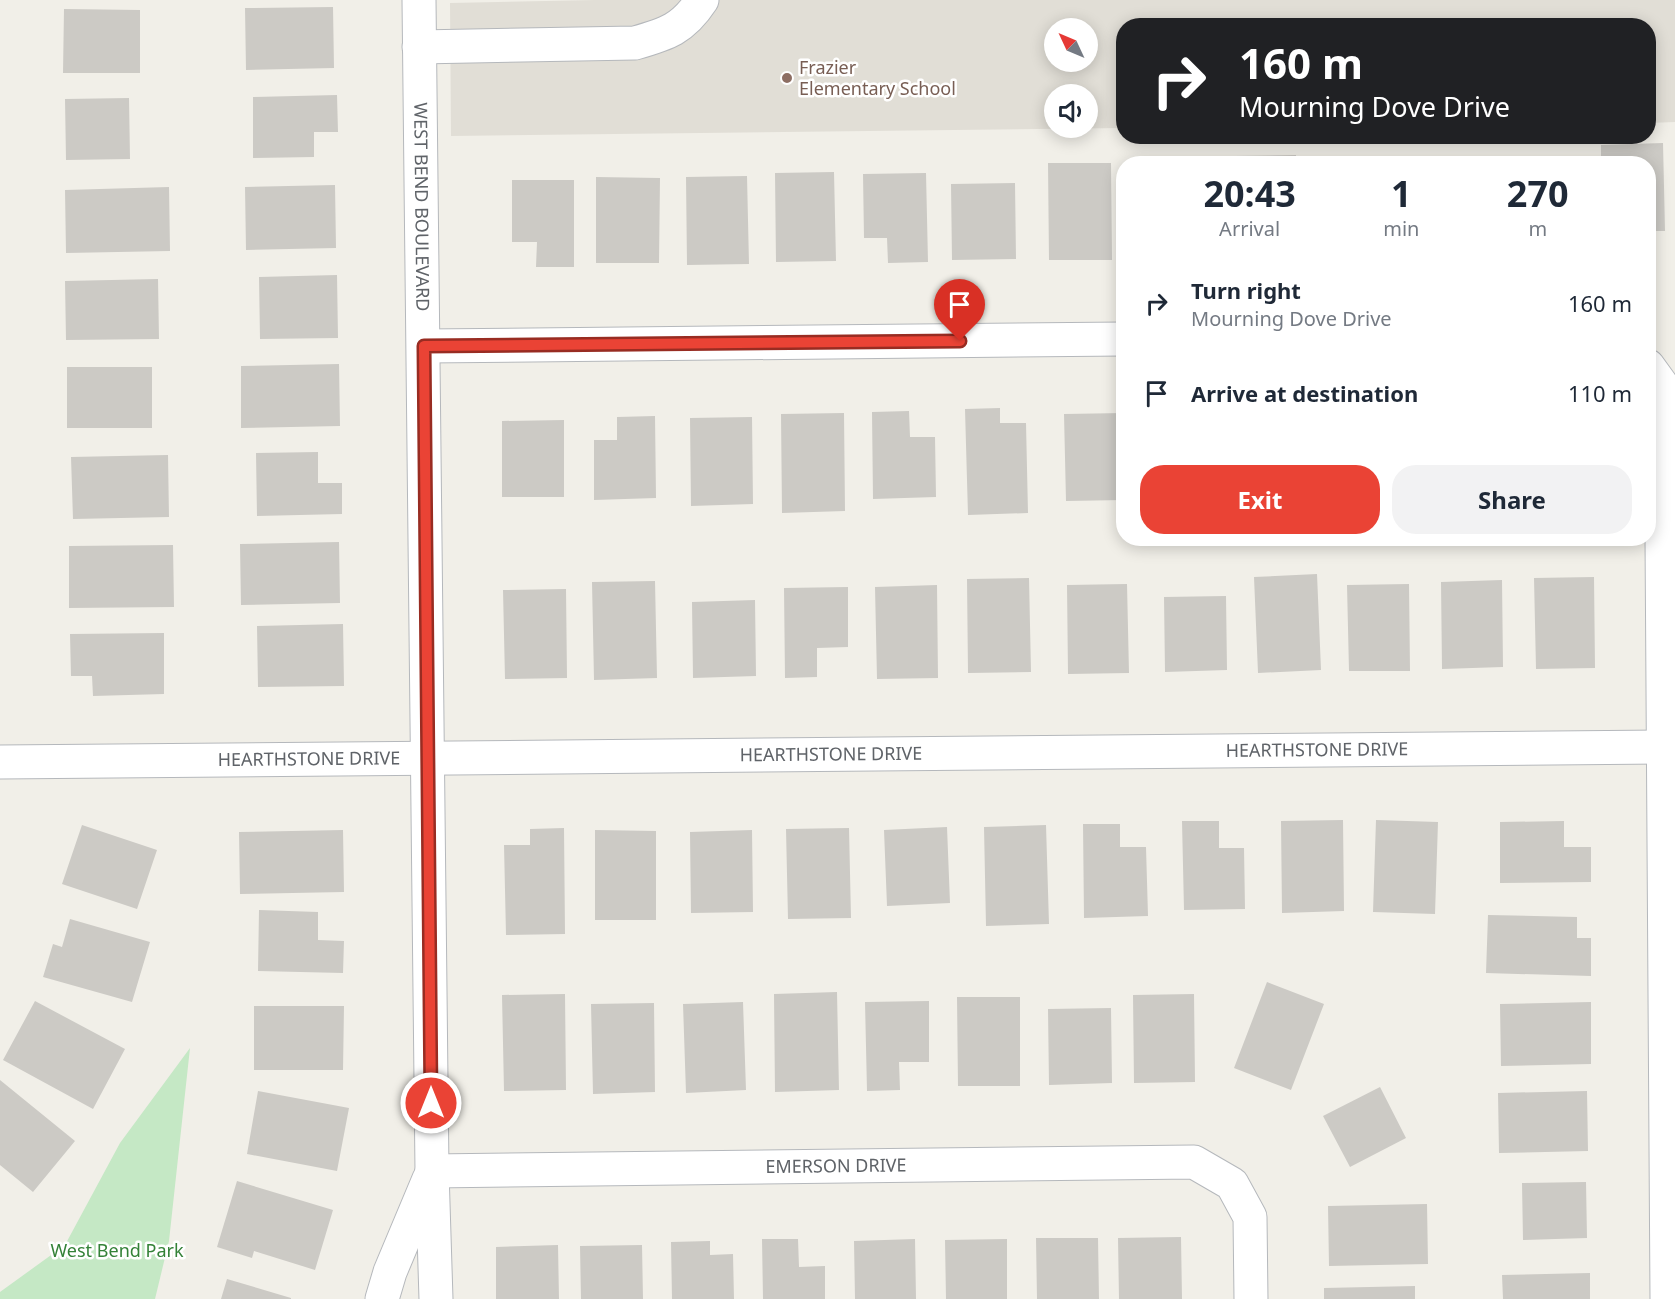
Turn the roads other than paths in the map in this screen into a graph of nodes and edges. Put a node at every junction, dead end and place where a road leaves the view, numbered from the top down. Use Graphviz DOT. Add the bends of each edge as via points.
graph roads {
  1 [pos="419,0"];
  2 [pos="702,0"];
  3 [pos="419,47"];
  4 [pos="1116,339"];
  5 [pos="424,346"];
  6 [pos="1656,377"];
  7 [pos="1662,747"];
  8 [pos="428,759"];
  9 [pos="0,762"];
  10 [pos="432,1171"];
  11 [pos="1671,1256"];
  12 [pos="382,1299"];
  13 [pos="436,1299"];
  14 [pos="1251,1299"];
  15 [pos="1667,1299"];
  1 -- 3 [label="street, WEST BEND BOULEVARD"];
  2 -- 3 [label="street" via="690,18 666,34 635,43"];
  3 -- 5 [label="street, WEST BEND BOULEVARD"];
  4 -- 5 [label="street"];
  5 -- 8 [label="street, WEST BEND BOULEVARD"];
  6 -- 7 [label="street" via="1661,384"];
  7 -- 8 [label="street, HEARTHSTONE DRIVE"];
  7 -- 11 [label="street"];
  8 -- 9 [label="street, HEARTHSTONE DRIVE"];
  8 -- 10 [label="street, WEST BEND BOULEVARD"];
  10 -- 12 [label="street, WEST BEND BOULEVARD"];
  10 -- 13 [label="street, WEST BEND BOULEVARD"];
  10 -- 14 [label="street, EMERSON DRIVE" via="1194,1162 1232,1184 1250,1217"];
  11 -- 15 [label="street"];
}
